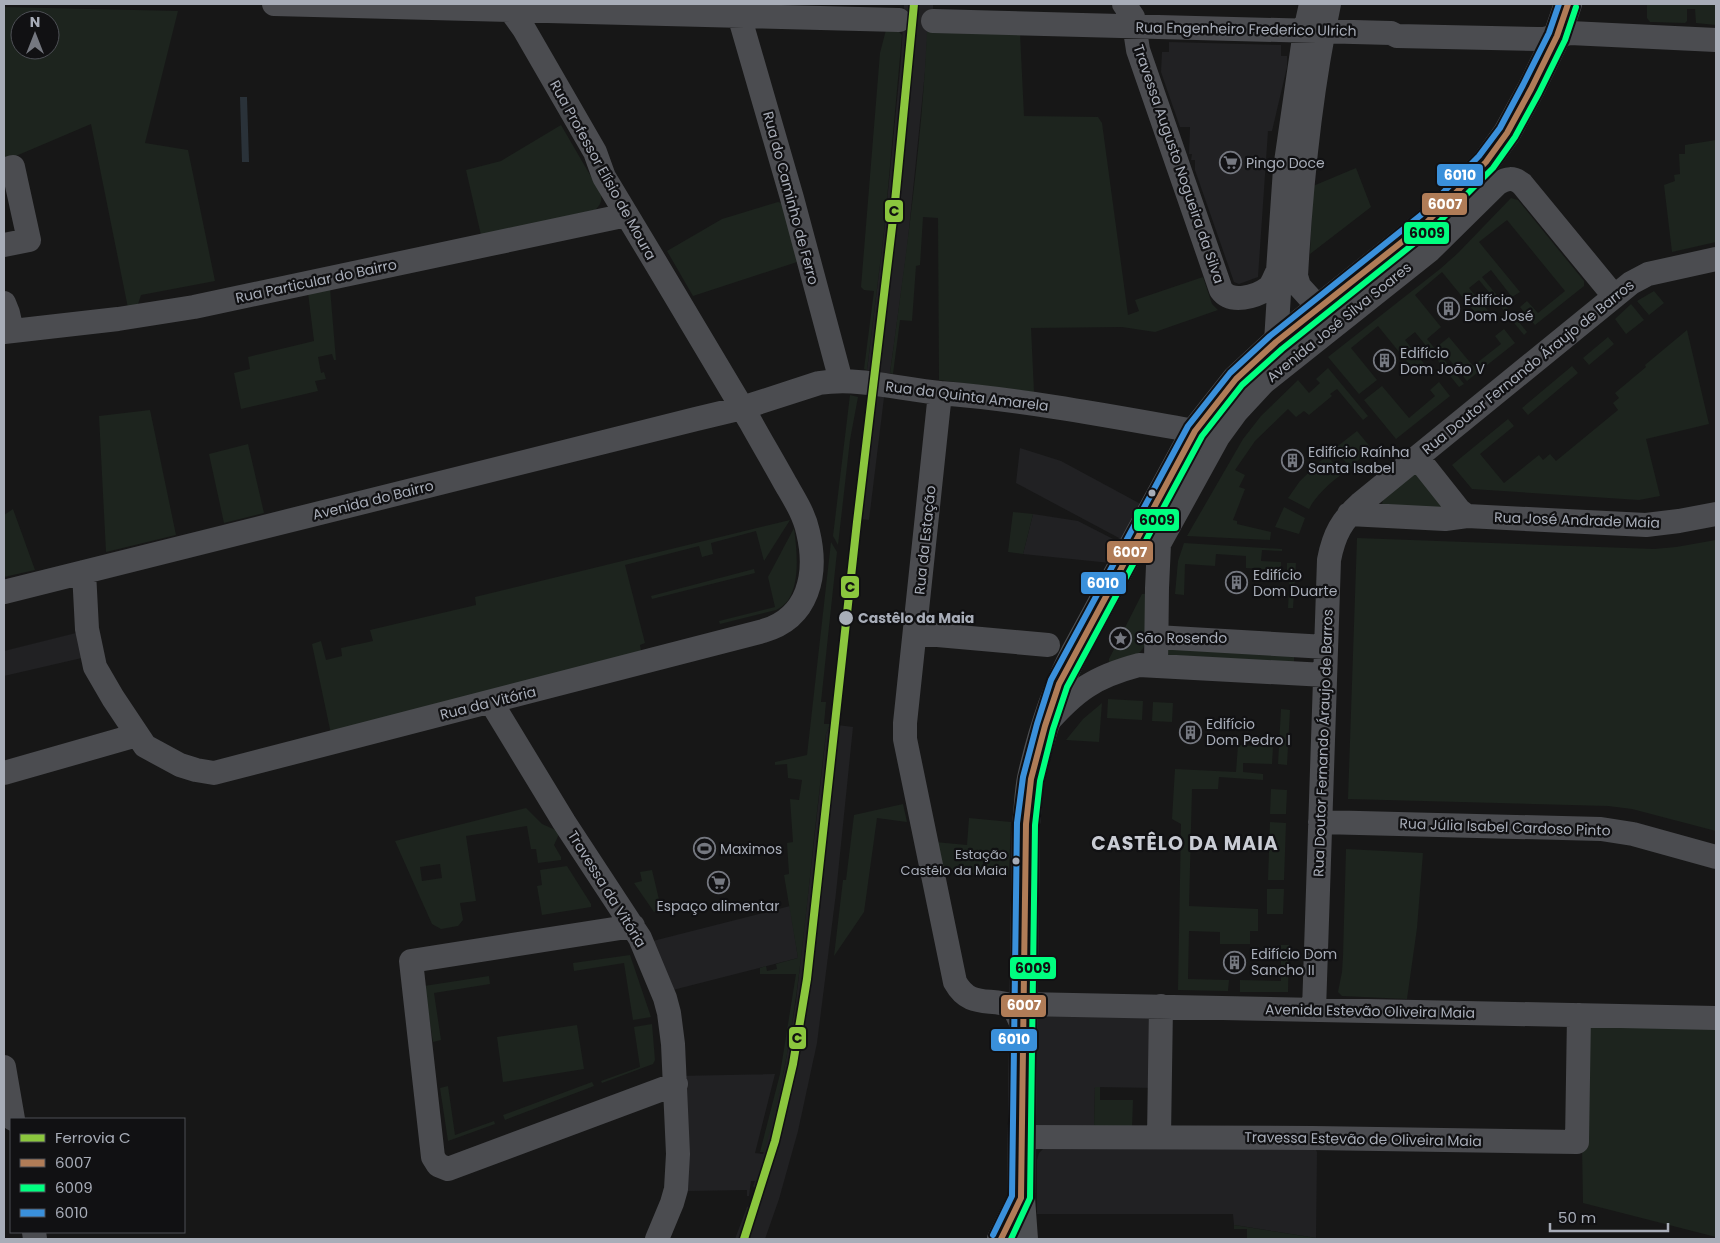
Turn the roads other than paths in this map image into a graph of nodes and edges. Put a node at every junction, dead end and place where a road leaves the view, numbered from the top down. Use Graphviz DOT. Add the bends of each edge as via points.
graph roads {
  1 [pos="274,4"];
  2 [pos="1124,4"];
  3 [pos="1311,4"];
  4 [pos="1329,4"];
  5 [pos="1568,4"];
  6 [pos="508,7"];
  7 [pos="739,15"];
  8 [pos="899,20"];
  9 [pos="933,21"];
  10 [pos="1135,27"];
  11 [pos="1314,31"];
  12 [pos="1557,36"];
  13 [pos="1716,40"];
  14 [pos="4,170"];
  15 [pos="627,215"];
  16 [pos="4,245"];
  17 [pos="1716,259"];
  18 [pos="1278,272"];
  19 [pos="1614,296"];
  20 [pos="4,303"];
  21 [pos="1319,308"];
  22 [pos="8,332"];
  23 [pos="1276,342"];
  24 [pos="841,381"];
  25 [pos="940,393"];
  26 [pos="742,408"];
  27 [pos="1195,431"];
  28 [pos="1417,457"];
  29 [pos="1349,514"];
  30 [pos="1716,514"];
  31 [pos="1467,516"];
  32 [pos="84,572"];
  33 [pos="4,592"];
  34 [pos="915,633"];
  35 [pos="1156,637"];
  36 [pos="1048,645"];
  37 [pos="1326,648"];
  38 [pos="1156,665"];
  39 [pos="1325,675"];
  40 [pos="491,702"];
  41 [pos="1045,726"];
  42 [pos="137,735"];
  43 [pos="4,774"];
  44 [pos="1320,822"];
  45 [pos="1716,857"];
  46 [pos="633,926"];
  47 [pos="1161,1006"];
  48 [pos="1314,1010"];
  49 [pos="1024,1015"];
  50 [pos="1579,1015"];
  51 [pos="1716,1018"];
  52 [pos="4,1067"];
  53 [pos="676,1084"];
  54 [pos="13,1118"];
  55 [pos="1022,1137"];
  56 [pos="1159,1137"];
  57 [pos="1021,1198"];
  58 [pos="657,1239"];
  59 [pos="1001,1239"];
  60 [pos="1024,1239"];
  1 -- 6 [label="street"];
  2 -- 10 [label="street, Travessa Augusto Nogueira da Silva"];
  3 -- 11 [label="street"];
  4 -- 11 [label="street"];
  5 -- 12 [label="main road"];
  6 -- 7 [label="street"];
  6 -- 15 [label="street, Rua Professor Elísio de Moura" via="595,152 602,174"];
  7 -- 8 [label="street"];
  7 -- 24 [label="street, Rua do Caminho de Ferro"];
  9 -- 10 [label="street, Rua Engenheiro Frederico Ulrich"];
  10 -- 11 [label="street, Rua Engenheiro Frederico Ulrich"];
  10 -- 18 [label="street, Travessa Augusto Nogueira da Silva" via="1138,50 1221,290 1234,298 1250,295 1269,288"];
  11 -- 12 [label="street, Rua Engenheiro Frederico Ulrich" via="1391,33 1397,36 1544,39"];
  11 -- 18 [label="street" via="1285,169"];
  11 -- 21 [label="street" via="1296,276 1299,286"];
  12 -- 13 [label="street, Rua Engenheiro Frederico Ulrich" via="1570,33"];
  12 -- 21 [label="main road" via="1531,89 1486,162 1427,222"];
  14 -- 16 [label="street" via="13,167 29,240"];
  15 -- 22 [label="street, Rua Particular do Bairro" via="219,302 118,319"];
  15 -- 26 [label="street, Rua Professor Elísio de Moura"];
  17 -- 19 [label="street, Rua Doutor Fernando Áraujo de Barros" via="1648,274"];
  18 -- 23 [label="street"];
  19 -- 28 [label="street, Rua Doutor Fernando Áraujo de Barros"];
  19 -- 35 [label="street, Avenida José Silva Soares" via="1522,184 1510,178 1498,184 1430,250 1278,370 1237,411 1203,462 1159,544"];
  20 -- 22 [label="street" via="8,313"];
  21 -- 23 [label="main road"];
  23 -- 27 [label="main road" via="1236,378"];
  24 -- 25 [label="street, Rua da Quinta Amarela"];
  24 -- 26 [label="street, Rua da Quinta Amarela" via="819,383"];
  25 -- 27 [label="street, Rua da Quinta Amarela" via="1015,400"];
  25 -- 34 [label="street, Rua da Estação"];
  26 -- 32 [label="street, Avenida do Bairro"];
  26 -- 40 [label="street, Rua da Vitória" via="802,513 808,532 810,576 804,599 794,614 778,626 764,631"];
  27 -- 41 [label="main road" via="1066,669"];
  28 -- 29 [label="street, Rua Doutor Fernando Áraujo de Barros"];
  28 -- 31 [label="street"];
  29 -- 31 [label="street, Rua José Andrade Maia" via="1444,519"];
  29 -- 37 [label="street, Rua Doutor Fernando Áraujo de Barros" via="1337,532 1330,560"];
  30 -- 31 [label="street, Rua José Andrade Maia" via="1646,525"];
  32 -- 33 [label="street, Avenida do Bairro"];
  32 -- 42 [label="street, Rua da Vitória" via="88,629 95,667"];
  34 -- 36 [label="street"];
  34 -- 49 [label="street, Rua da Estação" via="905,739 955,982 963,993 975,1000 1013,1006"];
  35 -- 37 [label="street"];
  35 -- 38 [label="street, Avenida José Silva Soares"];
  37 -- 39 [label="street, Rua Doutor Fernando Áraujo de Barros"];
  38 -- 39 [label="street"];
  38 -- 41 [label="street" via="1139,665 1090,682"];
  39 -- 44 [label="street, Rua Doutor Fernando Áraujo de Barros"];
  40 -- 42 [label="street, Rua da Vitória" via="214,773 180,765 145,746"];
  40 -- 46 [label="street, Travessa da Vitória" via="564,822"];
  41 -- 49 [label="main road" via="1031,779 1026,824"];
  42 -- 43 [label="street"];
  44 -- 45 [label="street, Rua Júlia Isabel Cardoso Pinto" via="1601,829 1633,834"];
  44 -- 48 [label="street, Rua Doutor Fernando Áraujo de Barros"];
  46 -- 53 [label="street, Travessa da Vitória" via="656,975 669,1013"];
  46 -- 53 [label="street" via="411,961 432,1154 435,1162 448,1169"];
  47 -- 48 [label="street, Avenida Estevão Oliveira Maia"];
  47 -- 49 [label="street, Avenida Estevão Oliveira Maia"];
  47 -- 56 [label="street"];
  48 -- 50 [label="street, Avenida Estevão Oliveira Maia"];
  49 -- 55 [label="main road"];
  50 -- 51 [label="street, Avenida Estevão Oliveira Maia"];
  50 -- 56 [label="street, Travessa Estevão de Oliveira Maia" via="1577,1142"];
  52 -- 54 [label="street"];
  53 -- 58 [label="street, Travessa da Vitória" via="676,1188"];
  55 -- 56 [label="street, Travessa Estevão de Oliveira Maia"];
  55 -- 57 [label="main road"];
  57 -- 59 [label="main road"];
  57 -- 60 [label="main road"];
}
